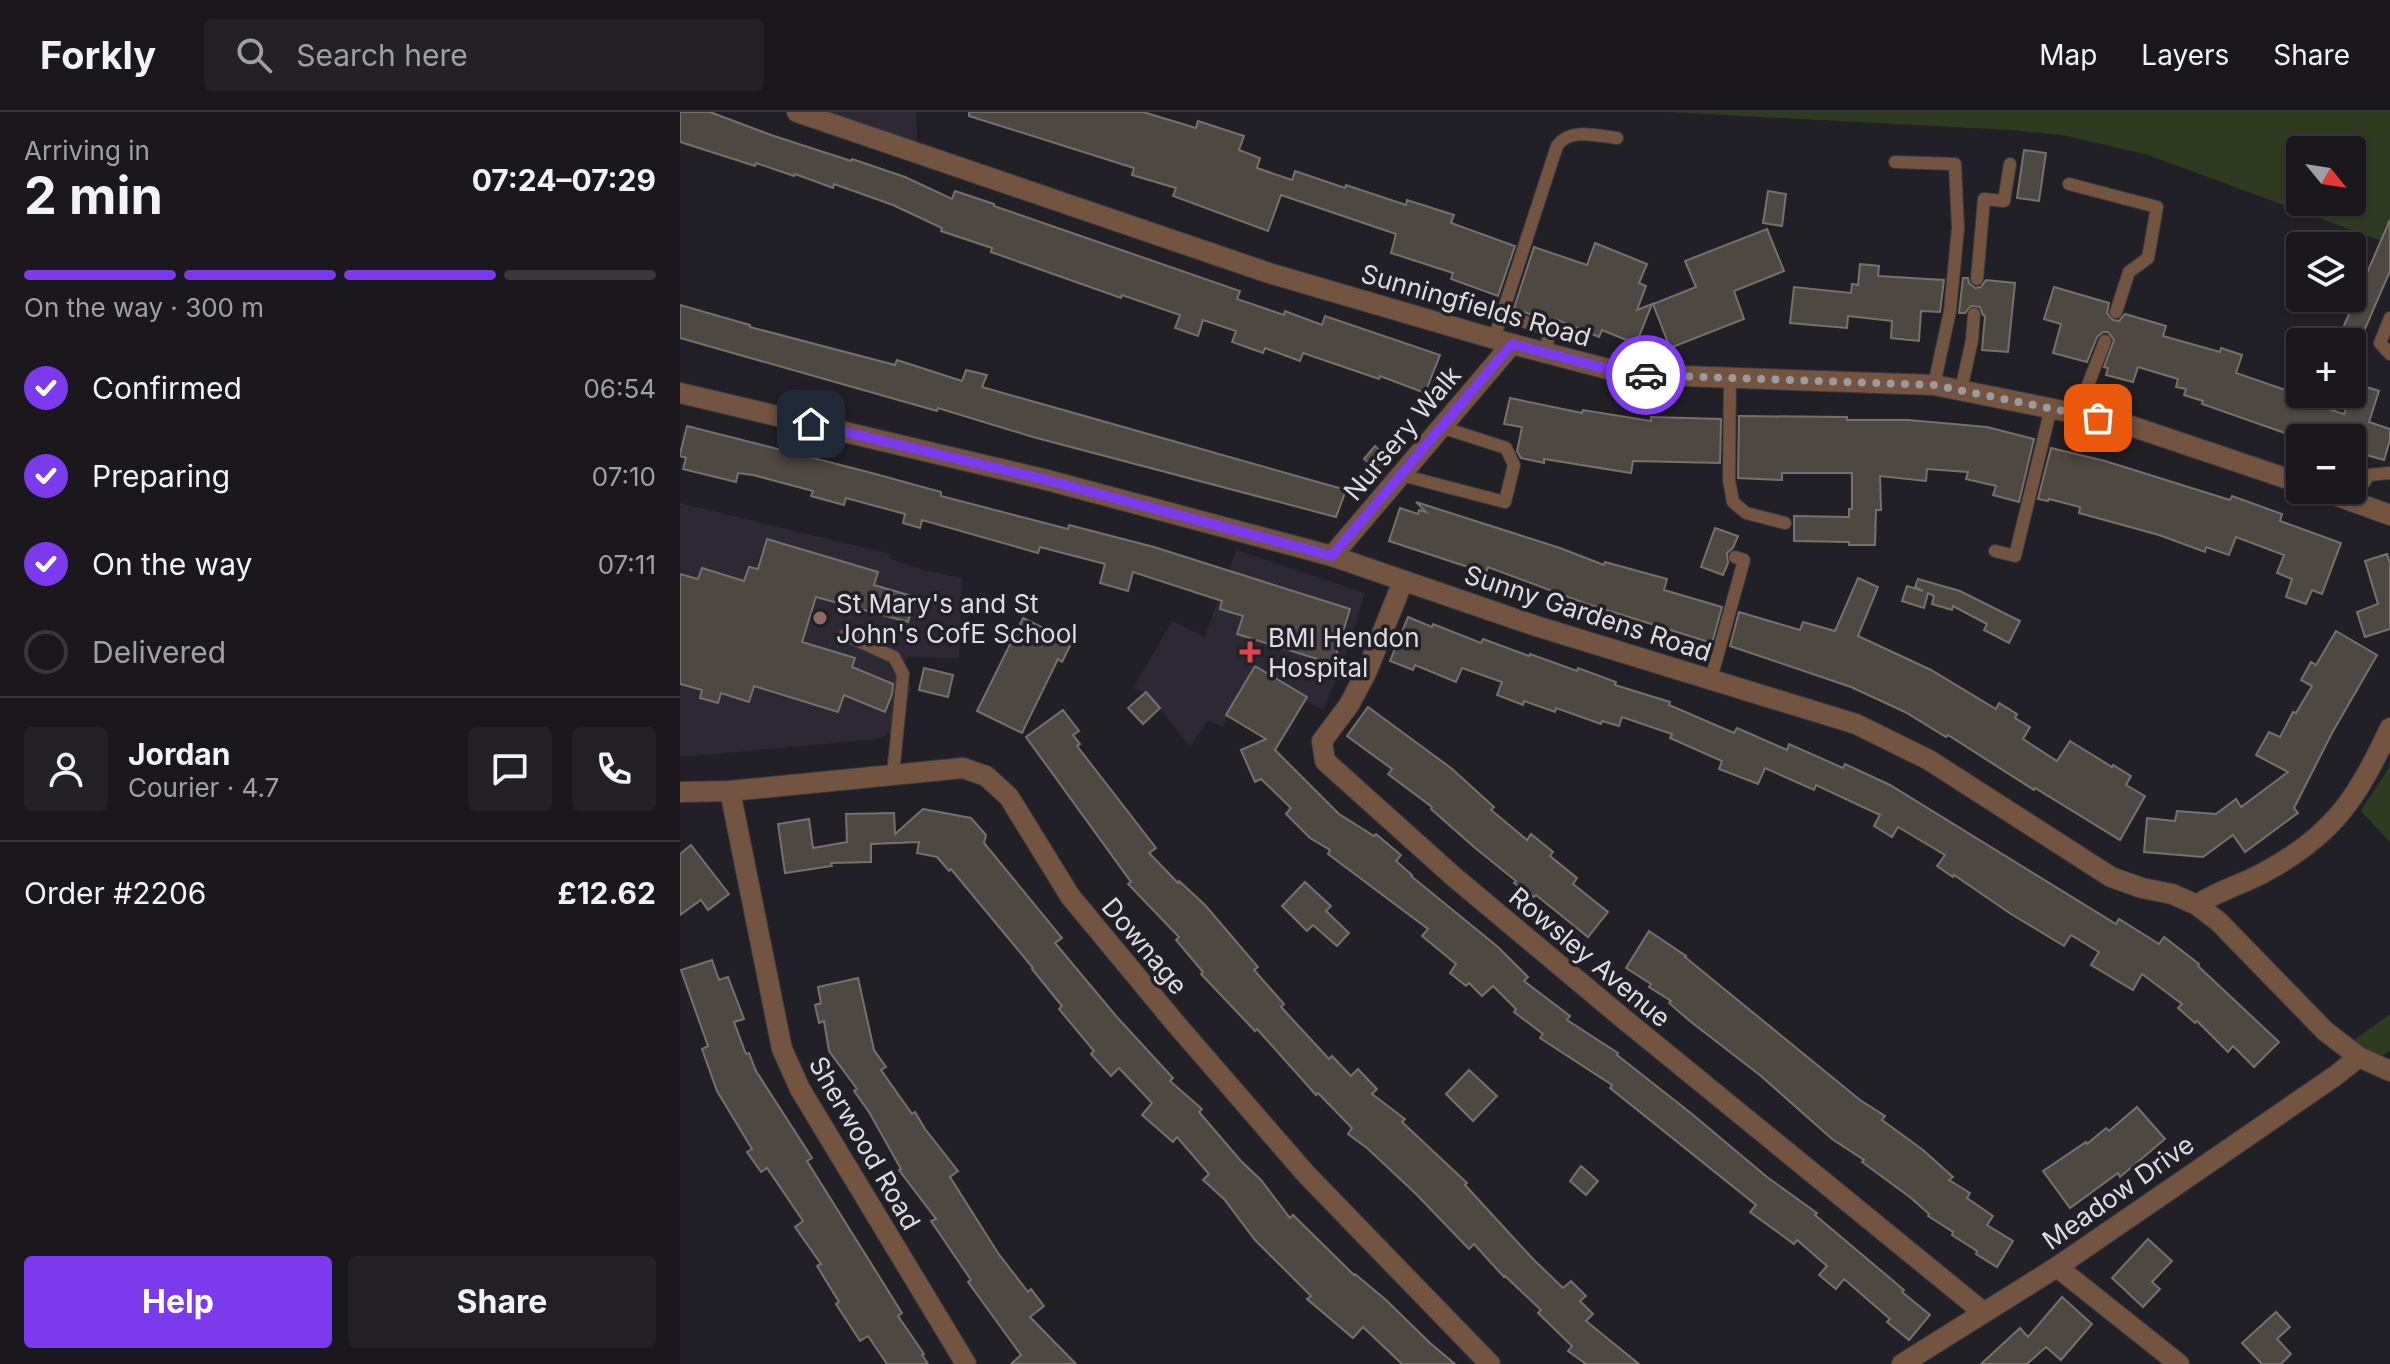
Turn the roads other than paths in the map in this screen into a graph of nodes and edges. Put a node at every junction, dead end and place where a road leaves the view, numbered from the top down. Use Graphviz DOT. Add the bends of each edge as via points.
graph roads {
  1 [pos="797,112"];
  2 [pos="1617,138"];
  3 [pos="1895,162"];
  4 [pos="2010,164"];
  5 [pos="2069,184"];
  6 [pos="1977,279"];
  7 [pos="2116,312"];
  8 [pos="1502,313"];
  9 [pos="1974,314"];
  10 [pos="2390,318"];
  11 [pos="1503,341"];
  12 [pos="2105,341"];
  13 [pos="1547,353"];
  14 [pos="2390,354"];
  15 [pos="1730,379"];
  16 [pos="1934,385"];
  17 [pos="1961,390"];
  18 [pos="680,393"];
  19 [pos="2051,408"];
  20 [pos="2077,413"];
  21 [pos="1441,427"];
  22 [pos="2390,473"];
  23 [pos="1401,475"];
  24 [pos="2366,477"];
  25 [pos="2286,478"];
  26 [pos="2360,504"];
  27 [pos="2390,515"];
  28 [pos="1785,523"];
  29 [pos="1995,551"];
  30 [pos="1332,556"];
  31 [pos="1735,557"];
  32 [pos="1403,581"];
  33 [pos="845,635"];
  34 [pos="1711,679"];
  35 [pos="2390,728"];
  36 [pos="893,775"];
  37 [pos="730,791"];
  38 [pos="680,792"];
  39 [pos="2197,905"];
  40 [pos="2359,1057"];
  41 [pos="2390,1071"];
  42 [pos="2057,1267"];
  43 [pos="1983,1312"];
  44 [pos="966,1364"];
  45 [pos="1490,1364"];
  46 [pos="1902,1364"];
  47 [pos="2179,1364"];
  1 -- 11 [label="street, Sunningfields Road" via="1269,273"];
  2 -- 8 [label="lane" via="1570,134 1562,139"];
  3 -- 16 [label="lane" via="1955,164 1958,228 1950,311"];
  4 -- 6 [label="lane" via="2004,201 1984,199"];
  5 -- 7 [label="lane" via="2157,207 2148,258 2129,272"];
  8 -- 11 [label="lane"];
  8 -- 13 [label="lane" via="1543,327"];
  9 -- 17 [label="lane"];
  10 -- 14 [label="lane" via="2380,343"];
  11 -- 13 [label="street, Sunningfields Road"];
  11 -- 21 [label="street, Nursery Walk"];
  12 -- 20 [label="lane"];
  13 -- 15 [label="street, Sunningfields Road" via="1627,374"];
  15 -- 16 [label="street, Sunningfields Road"];
  15 -- 28 [label="lane" via="1733,502 1746,513"];
  16 -- 17 [label="street, Sunningfields Road"];
  17 -- 19 [label="street, Sunningfields Road"];
  18 -- 30 [label="street, Sunny Gardens Road" via="1043,479"];
  19 -- 20 [label="street, Sunningfields Road"];
  19 -- 29 [label="lane" via="2015,556"];
  20 -- 25 [label="street, Sunningfields Road"];
  21 -- 23 [label="street, Nursery Walk"];
  21 -- 23 [label="lane" via="1506,448 1514,465 1505,502"];
  22 -- 24 [label="lane"];
  23 -- 30 [label="street, Nursery Walk"];
  26 -- 27 [label="street"];
  30 -- 32 [label="street, Sunny Gardens Road"];
  31 -- 34 [label="lane" via="1744,560"];
  32 -- 34 [label="street, Sunny Gardens Road"];
  32 -- 43 [label="street, Rowsley Avenue" via="1367,671 1322,741 1325,761 1607,1005"];
  33 -- 36 [label="lane" via="894,657 903,674"];
  34 -- 39 [label="street, Sunny Gardens Road" via="1856,724 1929,760 2111,877"];
  35 -- 39 [label="street" via="2359,789 2315,839 2260,875"];
  36 -- 37 [label="street, Downage"];
  36 -- 45 [label="street, Downage" via="963,768 986,776 1009,797 1070,896 1176,1024 1306,1174"];
  37 -- 38 [label="street, Downage"];
  37 -- 44 [label="street, Sherwood Road" via="782,1049 800,1089"];
  39 -- 40 [label="street, Sunny Gardens Road" via="2325,1031"];
  40 -- 41 [label="street, Sunny Gardens Road"];
  40 -- 42 [label="street, Meadow Drive"];
  42 -- 43 [label="street, Meadow Drive"];
  42 -- 47 [label="street"];
  43 -- 46 [label="street, Meadow Drive"];
}
